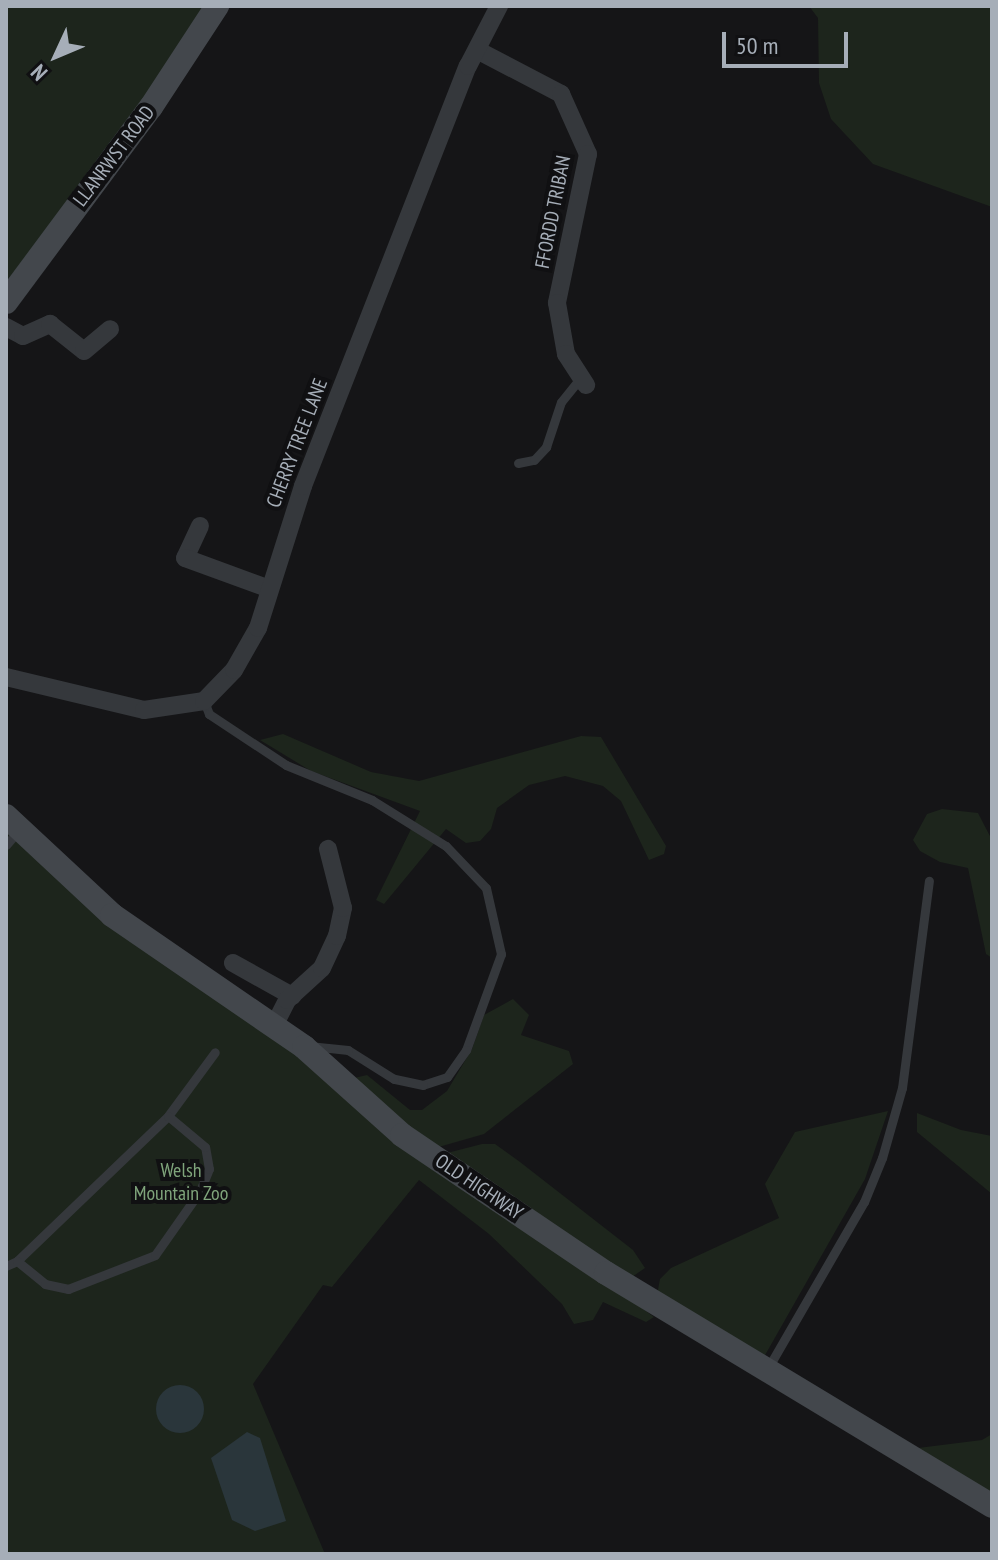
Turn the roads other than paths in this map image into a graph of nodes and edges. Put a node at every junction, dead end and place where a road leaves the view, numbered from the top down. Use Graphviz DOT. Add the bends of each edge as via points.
graph roads {
  1 [pos="217,6"];
  2 [pos="499,6"];
  3 [pos="477,50"];
  4 [pos="6,302"];
  5 [pos="6,327"];
  6 [pos="110,329"];
  7 [pos="584,381"];
  8 [pos="518,463"];
  9 [pos="200,526"];
  10 [pos="267,588"];
  11 [pos="6,677"];
  12 [pos="204,701"];
  13 [pos="11,830"];
  14 [pos="328,849"];
  15 [pos="929,881"];
  16 [pos="233,963"];
  17 [pos="292,996"];
  18 [pos="274,1026"];
  19 [pos="304,1047"];
  20 [pos="215,1052"];
  21 [pos="168,1116"];
  22 [pos="17,1261"];
  23 [pos="6,1266"];
  24 [pos="766,1371"];
  25 [pos="992,1506"];
  1 -- 4 [label="street, LLANRWST ROAD" via="160,95"];
  2 -- 3 [label="street, CHERRY TREE LANE"];
  3 -- 7 [label="street, FFORDD TRIBAN" via="561,94 588,154 557,303 566,354"];
  3 -- 10 [label="street, CHERRY TREE LANE"];
  5 -- 6 [label="street" via="23,336 50,324 84,351"];
  7 -- 8 [label="lane" via="561,402 546,447 534,460"];
  9 -- 10 [label="street" via="185,558"];
  10 -- 12 [label="street, CHERRY TREE LANE" via="258,628 234,670"];
  11 -- 12 [label="street" via="144,710"];
  12 -- 19 [label="lane" via="209,714 286,765 372,800 446,846 486,888 501,954 466,1050 447,1077 423,1085 394,1079 348,1050"];
  13 -- 18 [label="street, OLD HIGHWAY" via="112,915"];
  14 -- 17 [label="street" via="343,908 337,936 322,968"];
  15 -- 24 [label="lane" via="902,1088 882,1158 864,1202"];
  16 -- 17 [label="street"];
  17 -- 18 [label="street"];
  18 -- 19 [label="street, OLD HIGHWAY"];
  19 -- 24 [label="street, OLD HIGHWAY" via="402,1135 606,1273"];
  20 -- 21 [label="lane"];
  21 -- 22 [label="lane"];
  21 -- 22 [label="lane" via="205,1147 209,1169 200,1191 155,1255 68,1289 45,1284"];
  22 -- 23 [label="lane"];
  24 -- 25 [label="street, OLD HIGHWAY"];
}
